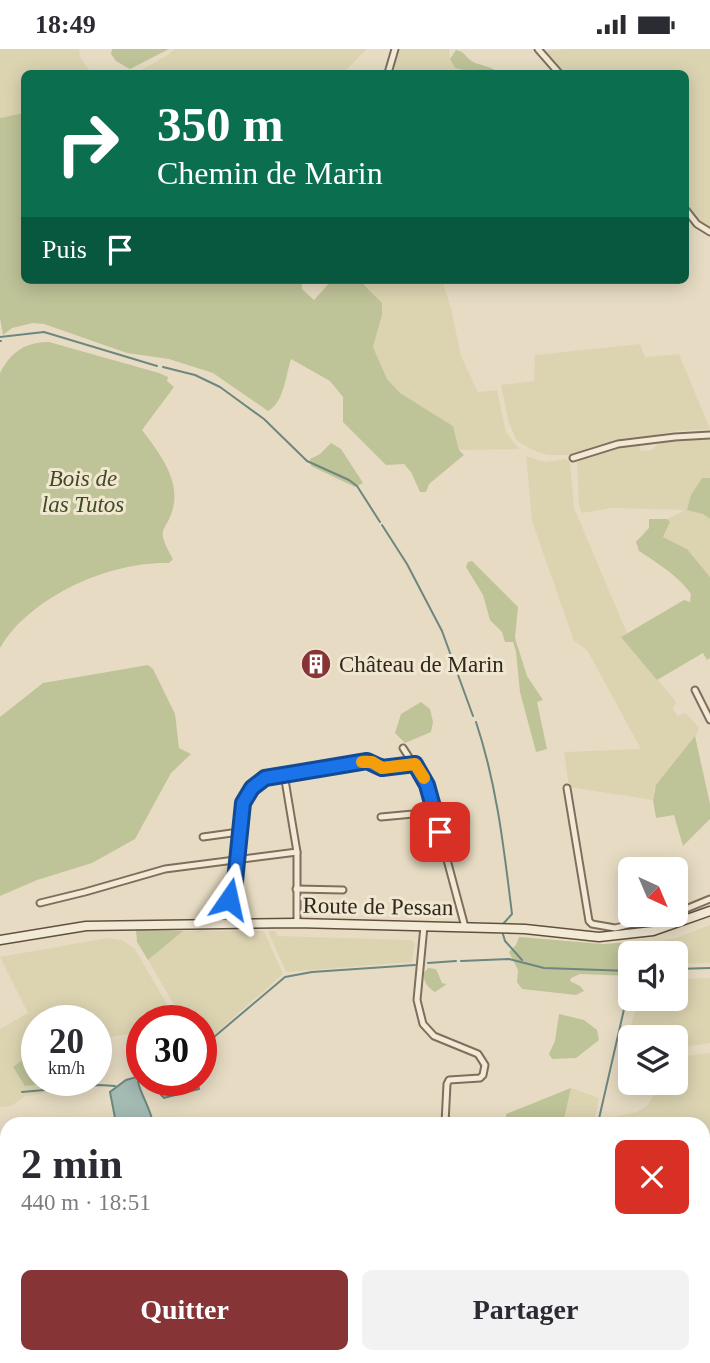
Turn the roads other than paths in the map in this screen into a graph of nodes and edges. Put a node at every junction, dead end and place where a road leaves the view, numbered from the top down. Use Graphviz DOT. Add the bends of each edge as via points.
graph roads {
  1 [pos="395,49"];
  2 [pos="538,49"];
  3 [pos="389,70"];
  4 [pos="556,70"];
  5 [pos="689,214"];
  6 [pos="710,232"];
  7 [pos="710,435"];
  8 [pos="573,458"];
  9 [pos="695,690"];
  10 [pos="710,720"];
  11 [pos="403,748"];
  12 [pos="415,764"];
  13 [pos="284,774"];
  14 [pos="567,787"];
  15 [pos="435,812"];
  16 [pos="381,817"];
  17 [pos="239,832"];
  18 [pos="203,837"];
  19 [pos="297,852"];
  20 [pos="236,859"];
  21 [pos="296,889"];
  22 [pos="343,890"];
  23 [pos="710,898"];
  24 [pos="229,899"];
  25 [pos="40,903"];
  26 [pos="688,908"];
  27 [pos="710,911"];
  28 [pos="297,923"];
  29 [pos="424,926"];
  30 [pos="465,927"];
  31 [pos="619,927"];
  32 [pos="0,940"];
  33 [pos="445,1117"];
  1 -- 3 [label="street"];
  2 -- 4 [label="street"];
  5 -- 6 [label="street"];
  7 -- 8 [label="street" via="618,444"];
  9 -- 10 [label="street"];
  11 -- 12 [label="street"];
  12 -- 13 [label="street" via="382,768 367,761"];
  12 -- 15 [label="street"];
  13 -- 17 [label="street" via="265,778 252,788 243,803"];
  13 -- 19 [label="street"];
  14 -- 31 [label="street" via="589,921 598,927"];
  15 -- 16 [label="street"];
  15 -- 30 [label="street"];
  17 -- 18 [label="street"];
  17 -- 20 [label="street"];
  19 -- 20 [label="street"];
  19 -- 21 [label="street"];
  20 -- 24 [label="street" via="234,891"];
  20 -- 25 [label="street" via="165,869"];
  21 -- 22 [label="street"];
  21 -- 28 [label="street"];
  23 -- 26 [label="street"];
  27 -- 30 [label="main road, Route de Pessan" via="653,931 617,937"];
  28 -- 29 [label="main road, Route de Pessan"];
  28 -- 32 [label="main road, Route de Pessan" via="86,926"];
  29 -- 30 [label="main road, Route de Pessan"];
  29 -- 33 [label="street" via="416,1000 423,1024 434,1036 478,1054 485,1065 480,1078 449,1080"];
}
